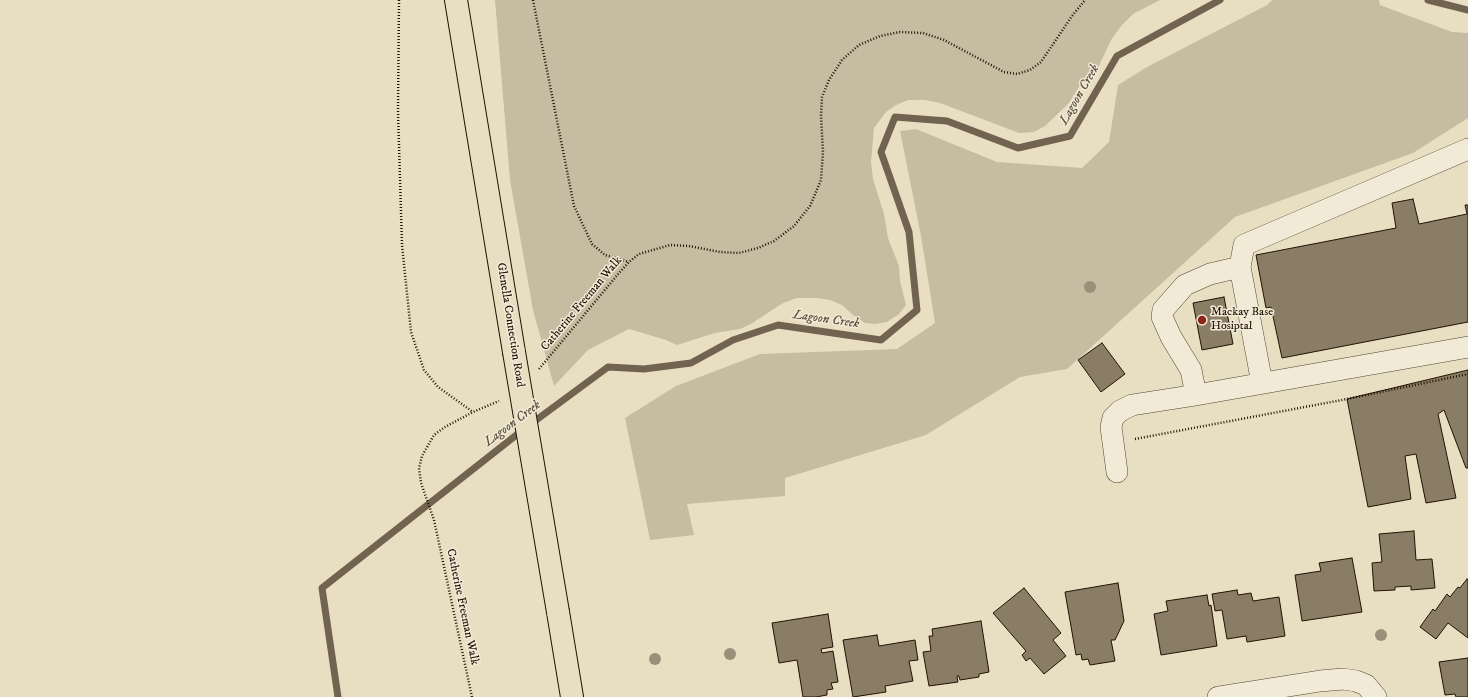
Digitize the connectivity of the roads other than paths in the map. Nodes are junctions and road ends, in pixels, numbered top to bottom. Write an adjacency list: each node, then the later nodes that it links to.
1 (456, 0): 8 (main road, Glenella Connection Road, bridge)
2 (1468, 149): 3 (street)
3 (1240, 267): 5 (street); 6 (street)
4 (1468, 346): 5 (street)
5 (1262, 383): 6 (street)
6 (1196, 395): 7 (street)
7 (1117, 472)
8 (572, 697)
9 (1218, 697): 10 (street)
10 (1376, 697)

